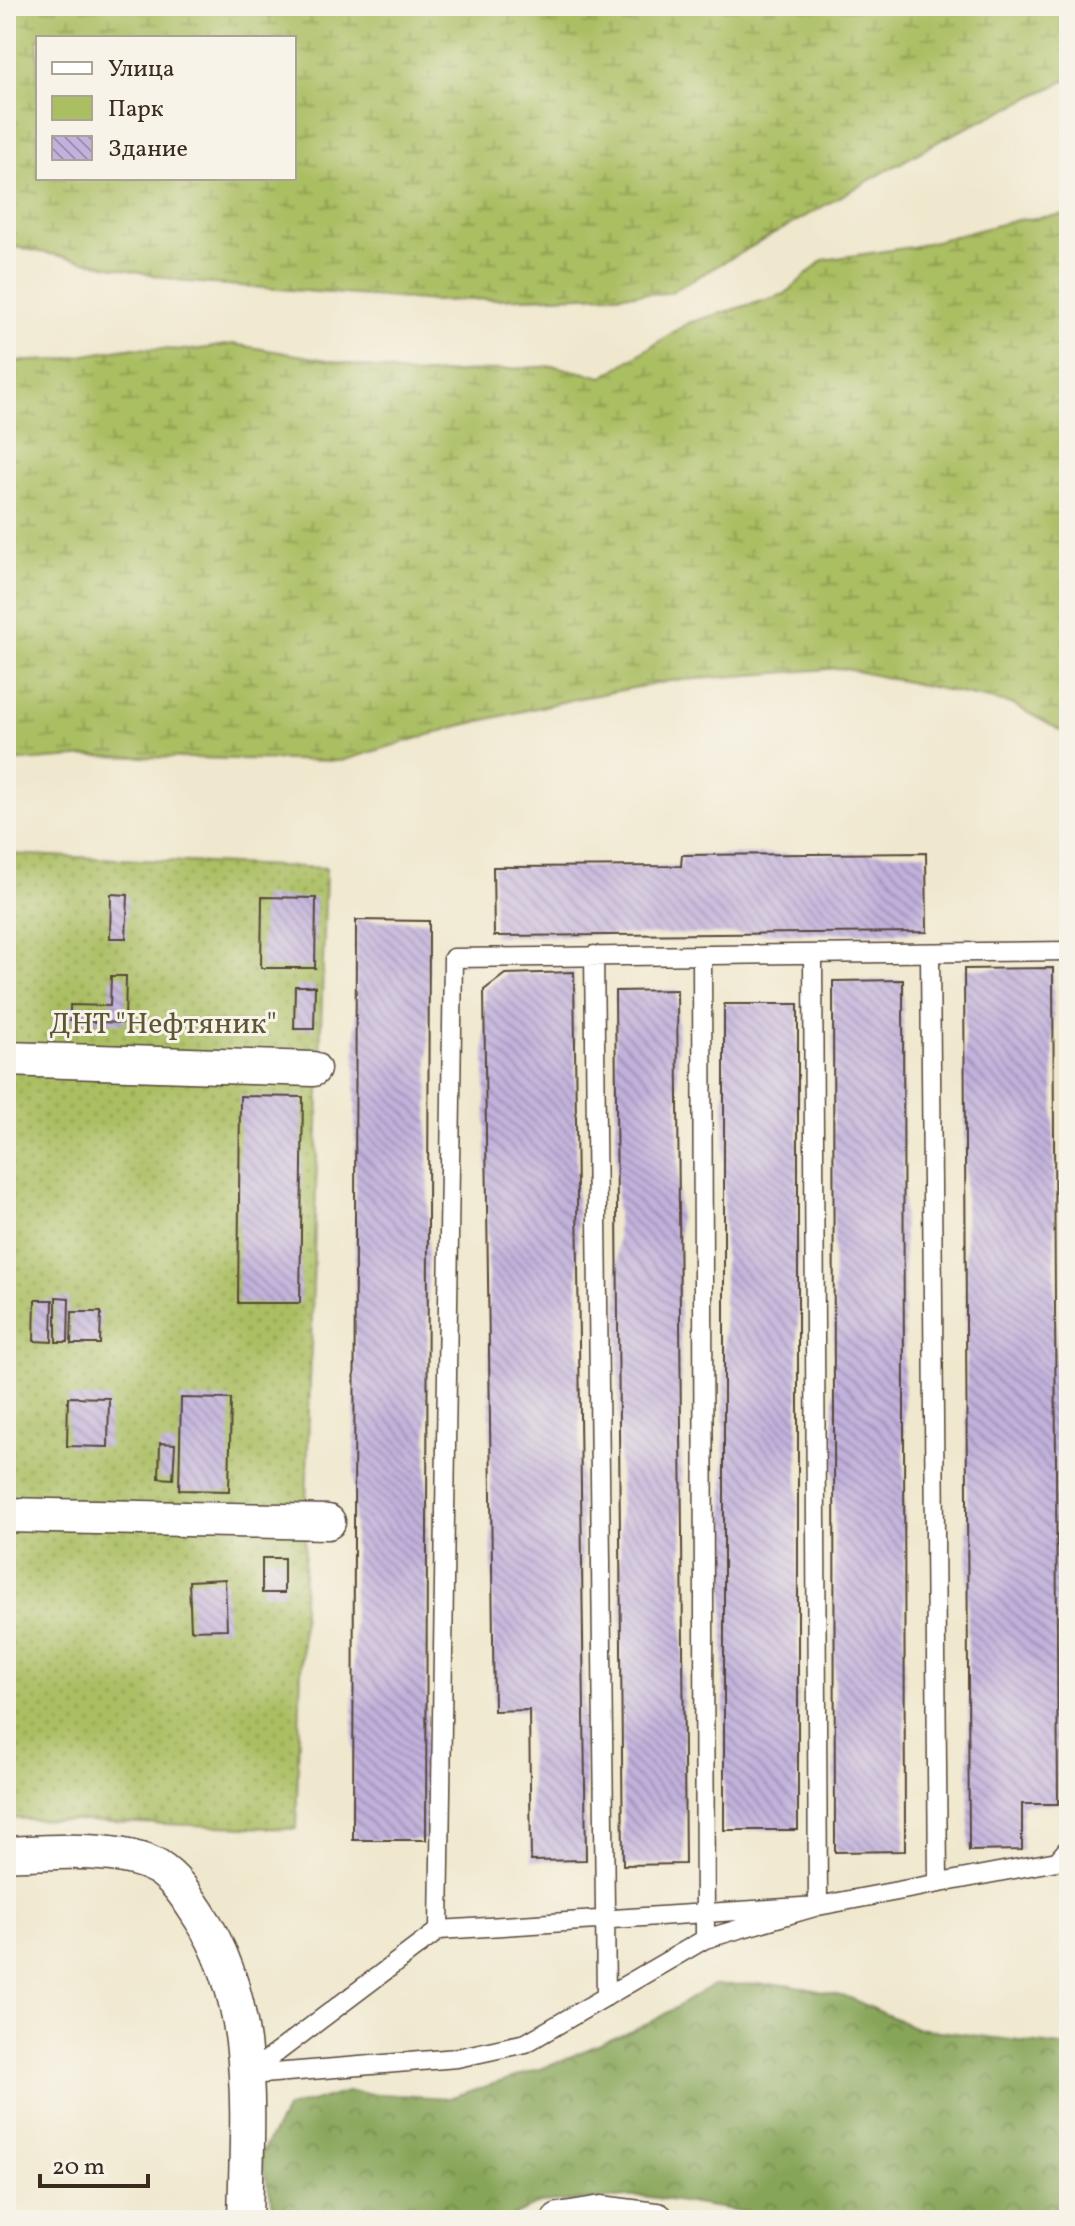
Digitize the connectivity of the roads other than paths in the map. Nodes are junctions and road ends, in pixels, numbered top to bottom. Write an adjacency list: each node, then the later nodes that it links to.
1 (1069, 951): 3 (lane)
2 (813, 954): 3 (lane); 5 (lane); 13 (lane)
3 (930, 954): 12 (lane)
4 (594, 955): 5 (lane); 15 (lane); 16 (lane)
5 (702, 955): 14 (lane)
6 (6, 1059): 7 (street)
7 (313, 1069)
8 (6, 1515): 9 (street)
9 (328, 1522)
10 (1069, 1847): 12 (lane)
11 (6, 1854): 19 (street)
12 (938, 1883): 13 (lane)
13 (818, 1906): 14 (lane); 17 (lane)
14 (704, 1912): 15 (lane); 17 (lane)
15 (604, 1920): 16 (lane); 18 (lane)
16 (439, 1930): 19 (lane)
17 (705, 1939): 18 (lane)
18 (606, 1997): 19 (lane)
19 (247, 2075): 20 (street)
20 (245, 2220)
21 (559, 2220): 22 (street)
22 (657, 2220)

